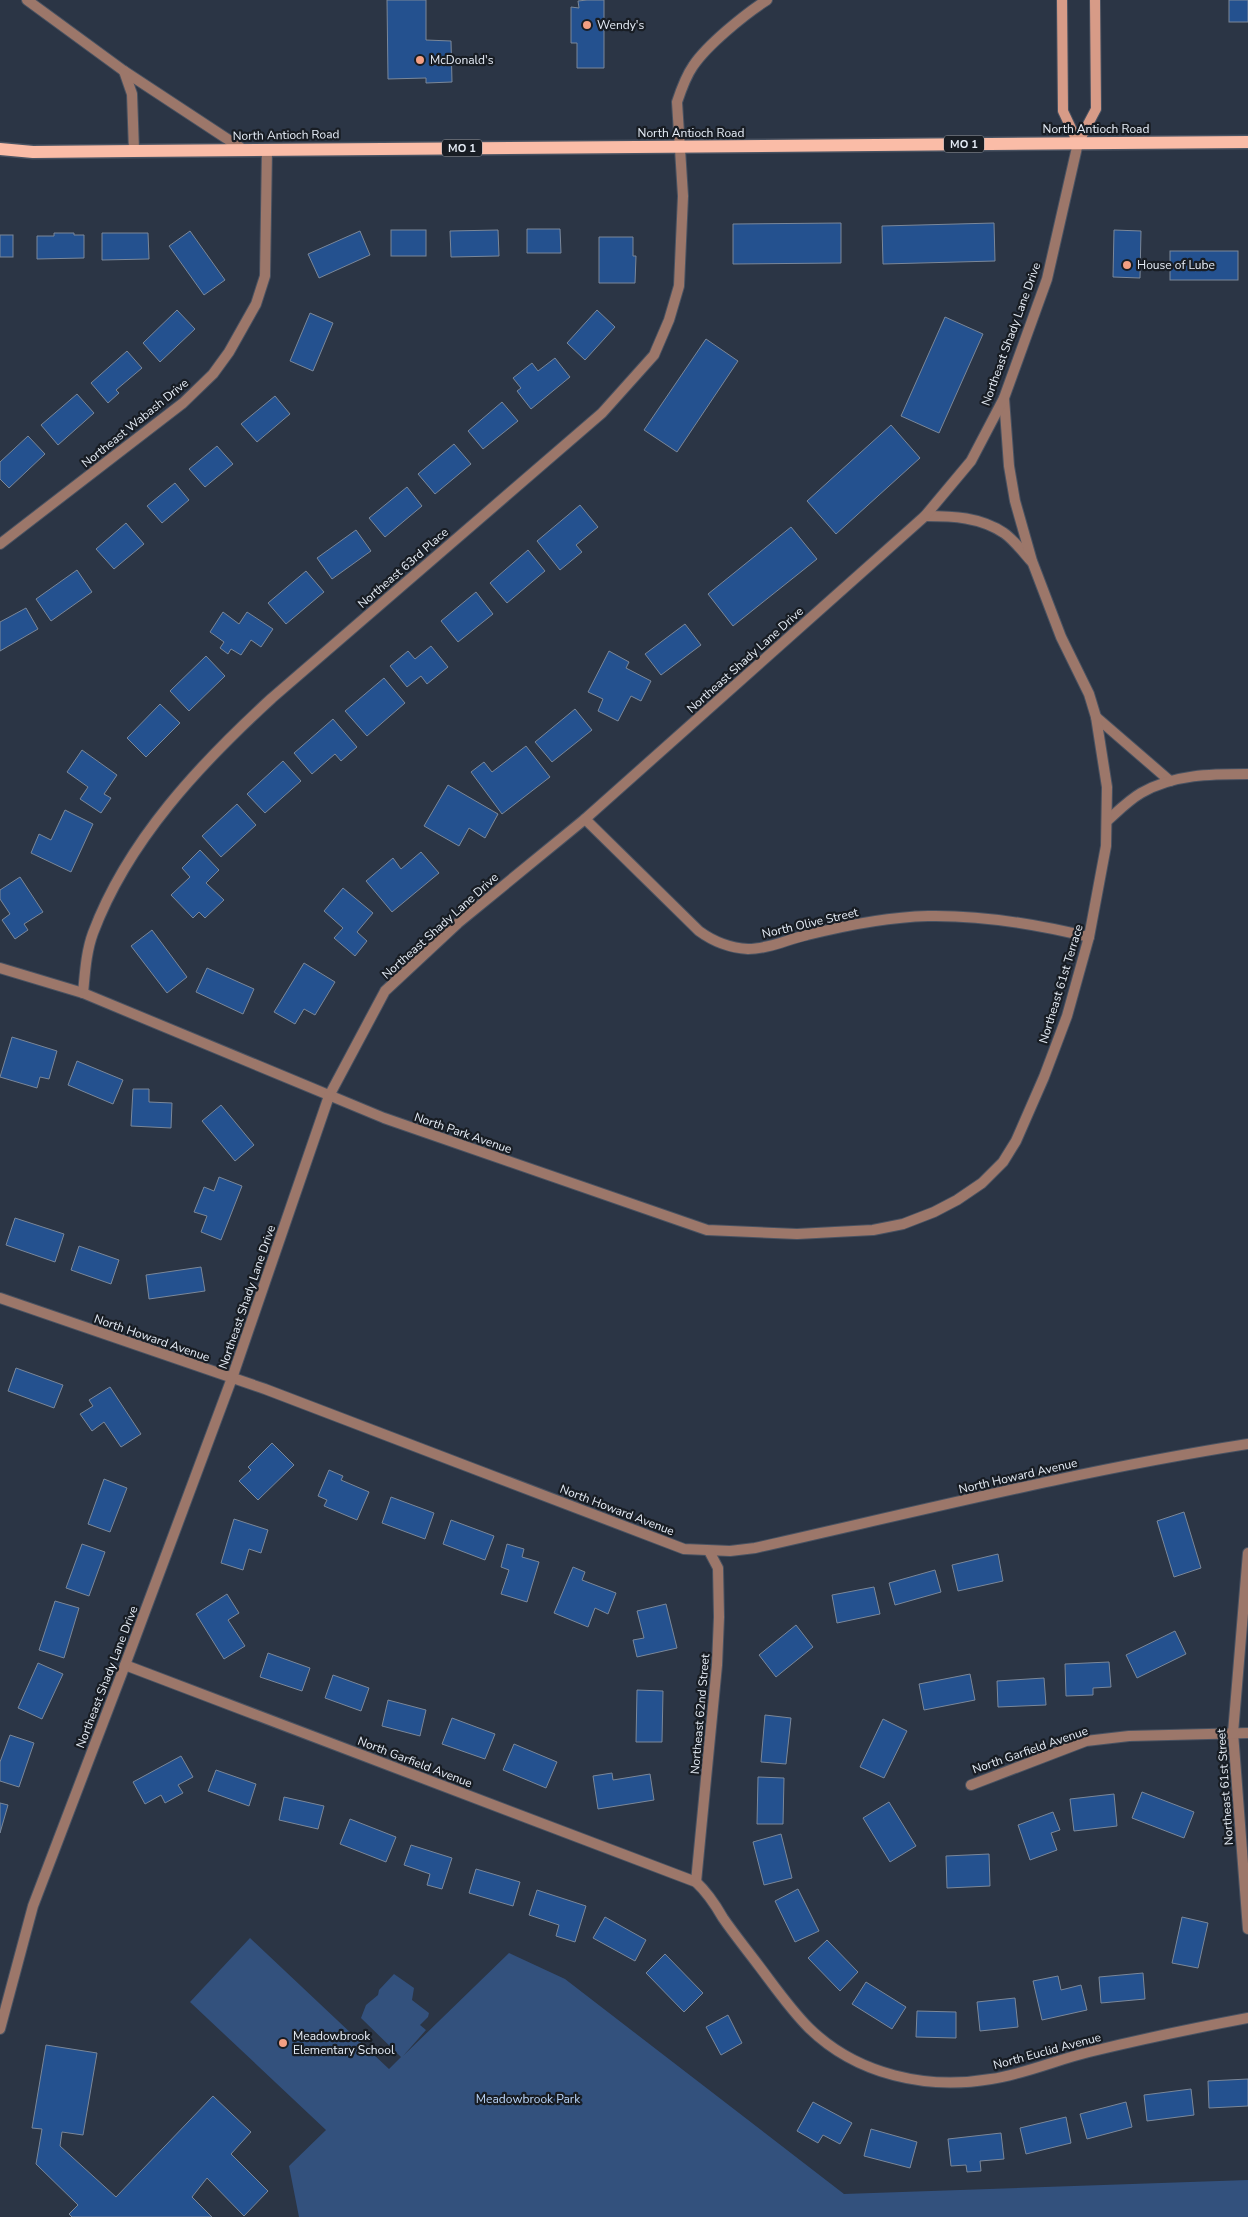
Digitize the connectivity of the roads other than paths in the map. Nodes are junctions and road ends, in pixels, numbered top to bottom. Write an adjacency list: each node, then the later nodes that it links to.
1 (27, 0): 5 (street)
2 (767, 0): 8 (street, Northeast 63rd Place)
3 (1062, 0): 7 (street)
4 (1095, 0): 7 (street)
5 (124, 71): 10 (street); 12 (street)
6 (1248, 142): 7 (main road, North Antioch Road / MO 1)
7 (1078, 143): 8 (main road, North Antioch Road / MO 1); 13 (street, Northeast Shady Lane Drive)
8 (680, 147): 9 (main road, North Antioch Road / MO 1); 24 (street, Northeast 63rd Place)
9 (267, 149): 10 (main road, North Antioch Road / MO 1); 15 (street, Northeast Wabash Drive)
10 (244, 150): 12 (main road, North Antioch Road / MO 1)
11 (2, 151): 12 (main road, MO 1)
12 (134, 151)
13 (1004, 398): 14 (street, Northeast Shady Lane Drive); 16 (street, Northeast 61st Terrace)
14 (925, 516): 16 (street, Northeast 61st Terrace); 20 (street, Northeast Shady Lane Drive)
15 (0, 544)
16 (1032, 561): 17 (street, Northeast 61st Terrace)
17 (1096, 717): 19 (street); 21 (street, Northeast 61st Terrace)
18 (1248, 774): 19 (street)
19 (1170, 781): 21 (street)
20 (585, 819): 22 (street, North Olive Street); 25 (street, Northeast Shady Lane Drive)
21 (1108, 820): 22 (street, Northeast 61st Terrace)
22 (1090, 936): 26 (street, Northeast 61st Terrace)
23 (0, 968): 24 (street, North Park Avenue)
24 (83, 993): 25 (street, North Park Avenue)
25 (329, 1096): 26 (street, North Park Avenue); 28 (street, Northeast Shady Lane Drive)
26 (934, 1212)
27 (0, 1298): 28 (street, North Howard Avenue)
28 (232, 1378): 30 (street, North Howard Avenue); 32 (street, Northeast Shady Lane Drive)
29 (1248, 1444): 30 (street, North Howard Avenue)
30 (709, 1551): 36 (street, Northeast 62nd Street)
31 (1248, 1554): 33 (street, Northeast 61st Street)
32 (125, 1665): 36 (street, North Garfield Avenue); 39 (street, Northeast Shady Lane Drive)
33 (1233, 1733): 34 (street, North Garfield Avenue); 35 (street, North Garfield Avenue); 37 (street, Northeast 61st Street)
34 (1248, 1733)
35 (970, 1785)
36 (696, 1882): 38 (street, North Euclid Avenue)
37 (1248, 1929)
38 (1248, 2018)
39 (0, 2029)

